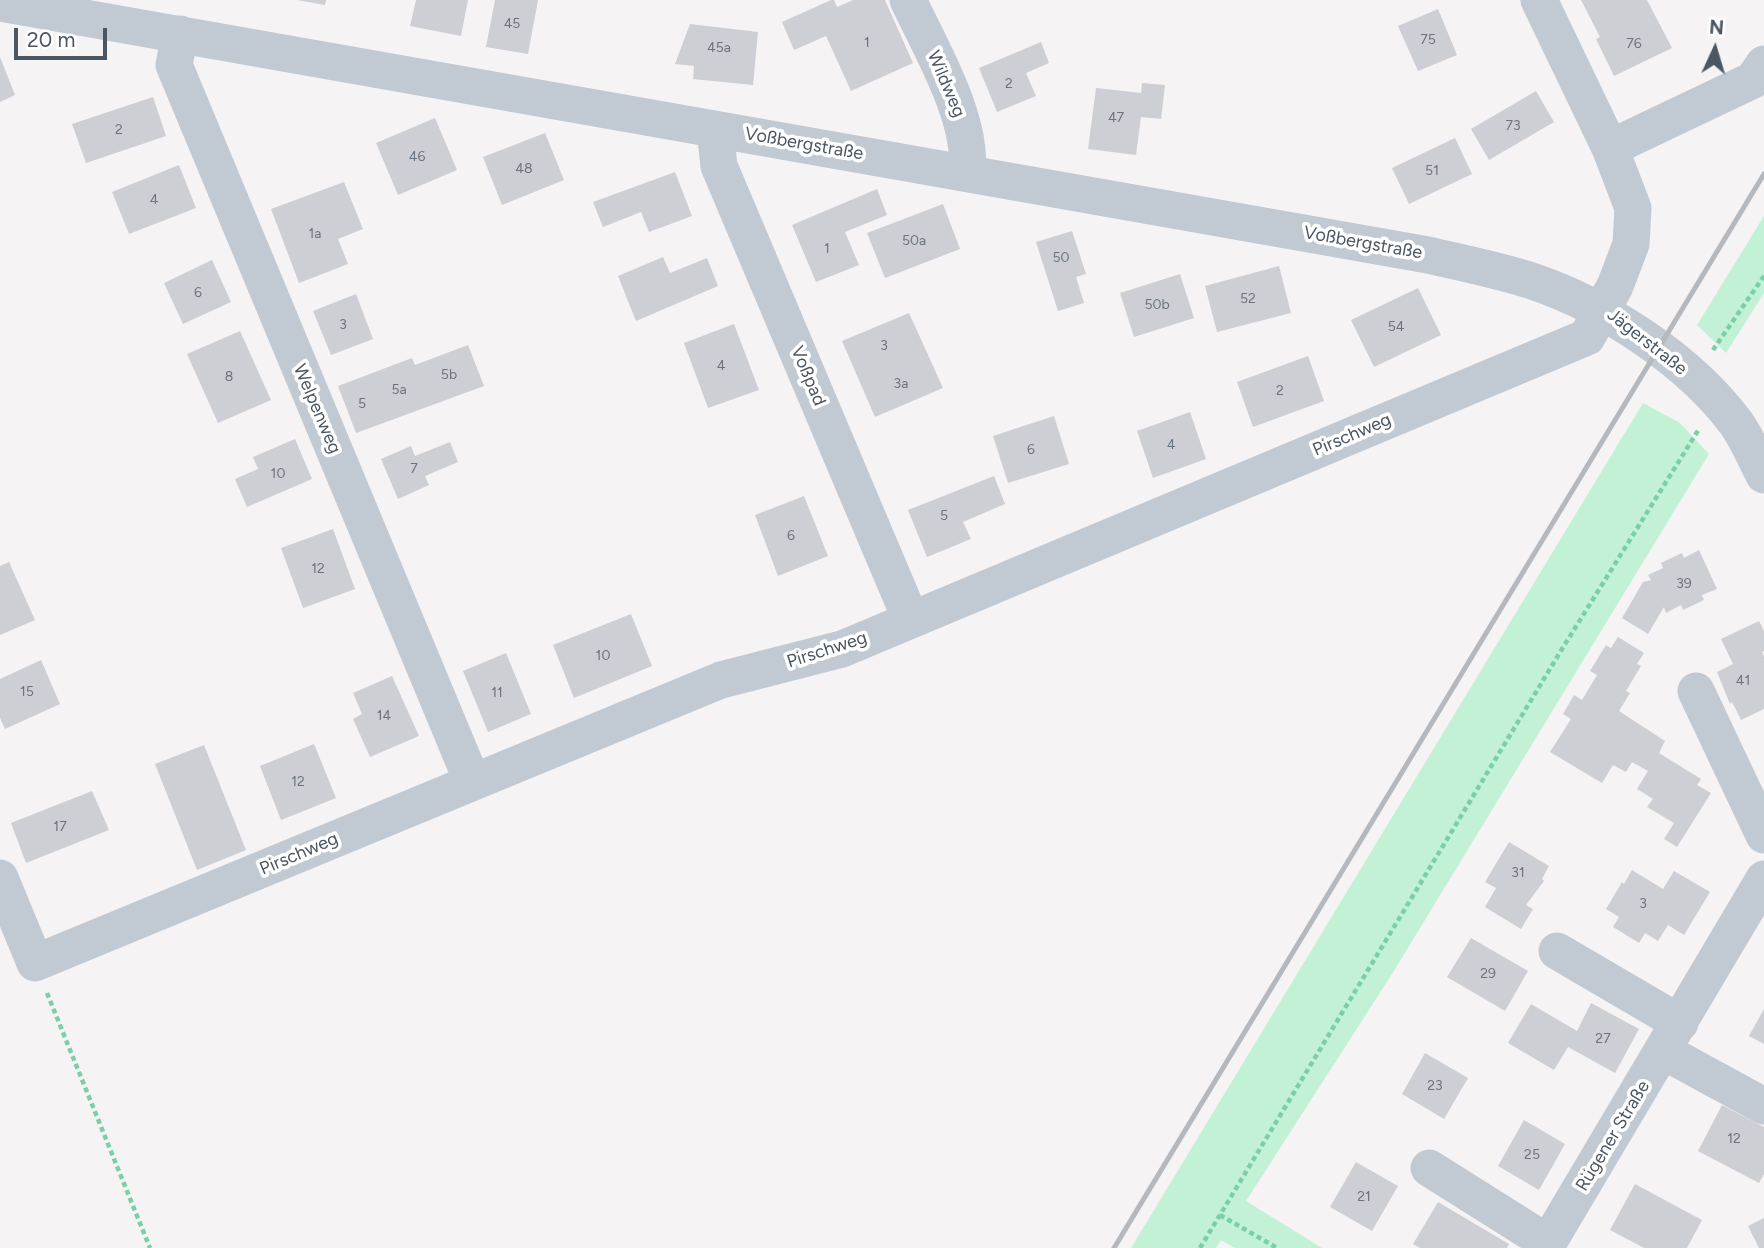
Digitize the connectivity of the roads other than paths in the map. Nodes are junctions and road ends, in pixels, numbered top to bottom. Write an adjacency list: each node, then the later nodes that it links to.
1 (908, 0): 8 (street, Wildweg)
2 (1539, 0): 7 (street, Jägerstraße)
3 (0, 2): 4 (street, Voßbergstraße)
4 (180, 34): 6 (street, Voßbergstraße); 13 (street, Welpenweg)
5 (1764, 64): 7 (street)
6 (715, 129): 8 (street, Voßbergstraße); 11 (street, Voßpad)
7 (1610, 148): 9 (street, Jägerstraße)
8 (967, 172): 9 (street, Voßbergstraße)
9 (1602, 310): 10 (street, Jägerstraße); 11 (street, Pirschweg)
10 (1764, 475)
11 (911, 620): 13 (street, Pirschweg)
12 (1696, 691): 14 (street)
13 (472, 782): 15 (street, Pirschweg)
14 (1764, 835)
15 (0, 878)
16 (1764, 879): 18 (street, Rügener Straße)
17 (1557, 951): 18 (street)
18 (1672, 1037): 19 (street); 21 (street, Rügener Straße)
19 (1764, 1106)
20 (1429, 1168): 21 (street)
21 (1547, 1245)

